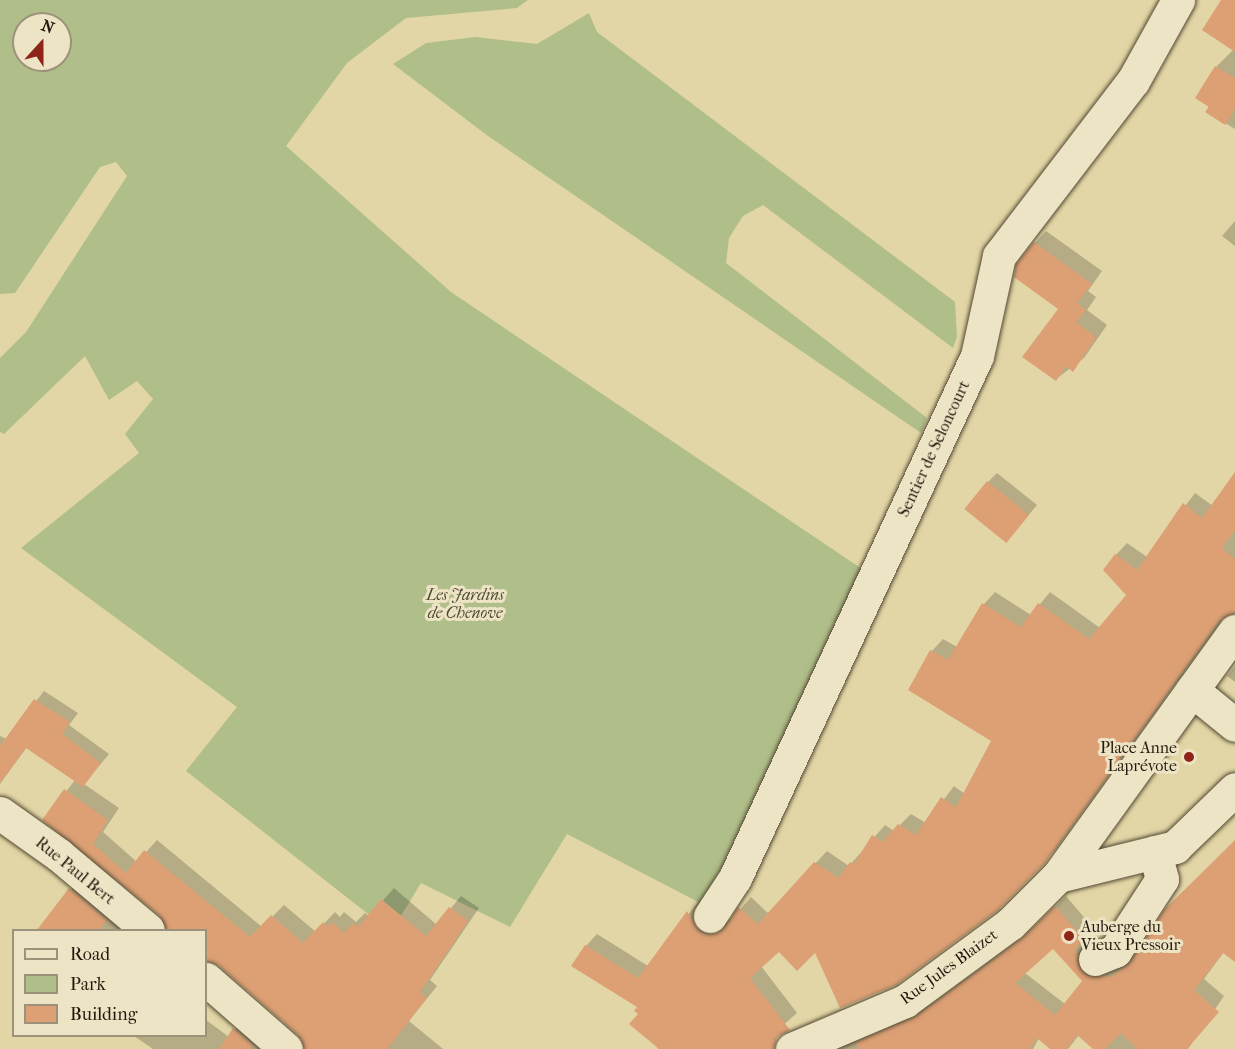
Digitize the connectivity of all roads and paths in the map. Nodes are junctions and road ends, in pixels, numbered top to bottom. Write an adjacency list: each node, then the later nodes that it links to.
1 (1178, 0): 9 (street, Sentier de Seloncourt)
2 (1235, 631): 3 (street)
3 (1192, 690): 4 (street); 8 (street)
4 (1235, 724)
5 (1235, 789): 7 (street)
6 (0, 813): 10 (street, Rue Paul Bert)
7 (1155, 852): 8 (street); 11 (street)
8 (1058, 876): 14 (street, Rue Jules Blaizet)
9 (710, 916)
10 (147, 929)
11 (1095, 959)
12 (207, 980): 13 (street)
13 (286, 1049)
14 (792, 1049)

